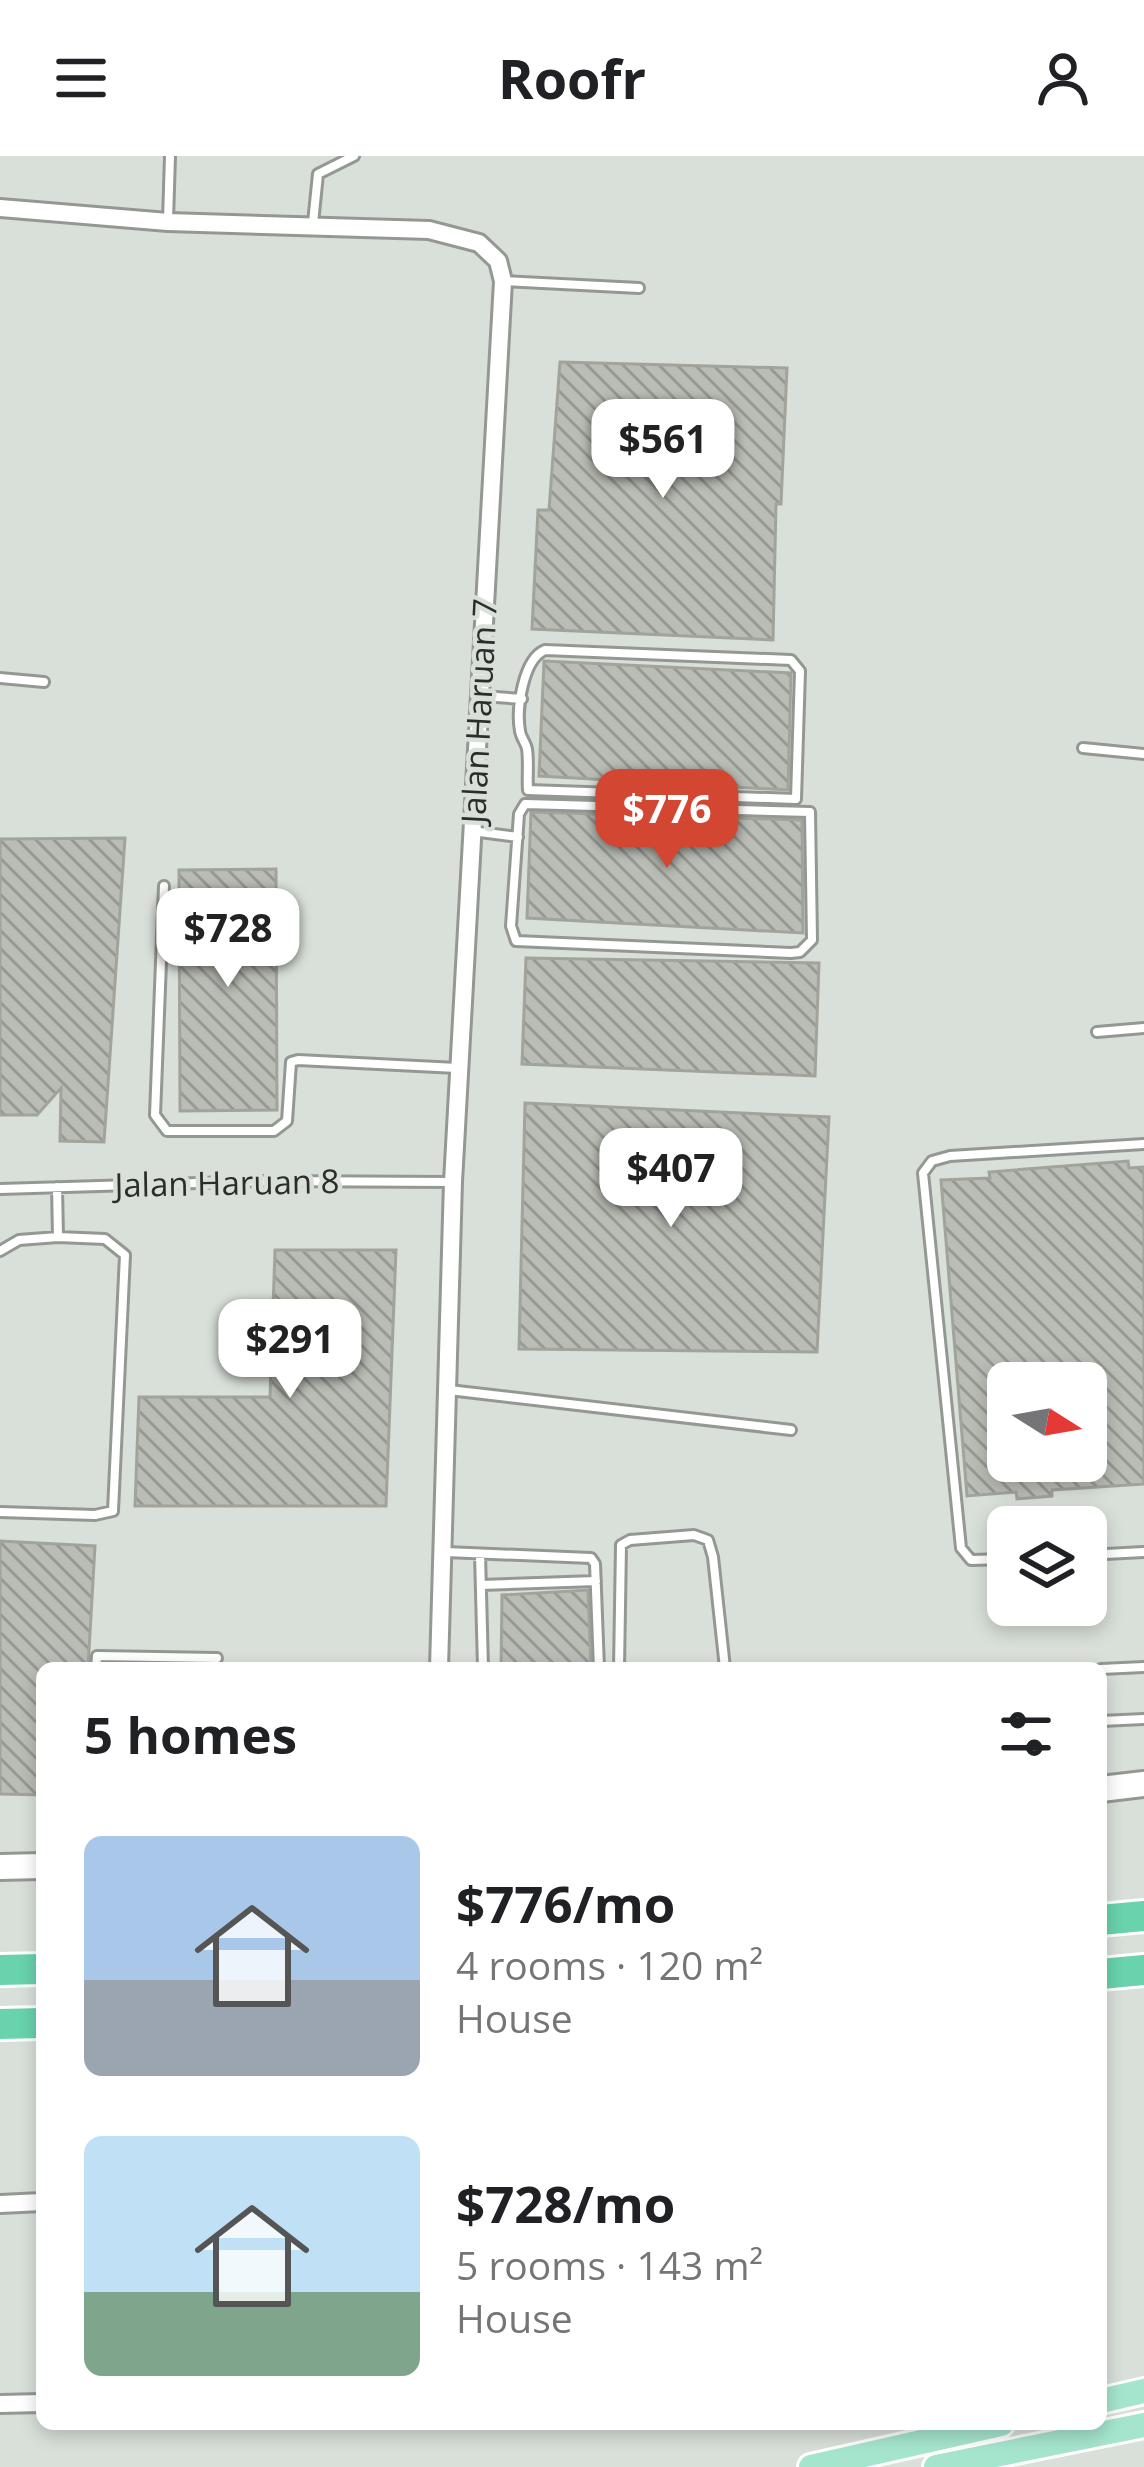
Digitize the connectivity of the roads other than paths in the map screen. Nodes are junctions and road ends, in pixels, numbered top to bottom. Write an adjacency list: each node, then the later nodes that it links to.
1 (170, 156): 4 (lane)
2 (354, 156): 5 (lane)
3 (0, 208): 4 (street)
4 (168, 222): 5 (street)
5 (313, 224): 6 (street)
6 (503, 281): 7 (lane); 10 (street, Jalan Haruan 7)
7 (638, 288)
8 (0, 678): 9 (lane)
9 (44, 682)
10 (480, 696): 11 (lane); 14 (street, Jalan Haruan 7)
11 (522, 699): 11 (lane)
12 (1083, 748): 13 (lane)
13 (1144, 754)
14 (472, 831): 15 (lane); 19 (street, Jalan Haruan 7)
15 (518, 837): 15 (lane)
16 (164, 886): 19 (lane)
17 (1144, 1028): 18 (lane)
18 (1097, 1033)
19 (459, 1068): 21 (street, Jalan Haruan 7)
20 (1144, 1144): 33 (lane)
21 (454, 1182): 22 (lane, Jalan Haruan 8); 26 (street, Jalan Haruan 7)
22 (57, 1187): 23 (lane, Jalan Haruan 8); 24 (lane)
23 (0, 1189)
24 (58, 1238): 25 (lane); 28 (lane)
25 (0, 1251)
26 (449, 1390): 27 (lane); 29 (street, Jalan Haruan 7)
27 (791, 1430)
28 (0, 1512)
29 (443, 1552): 31 (lane); 38 (street, Jalan Haruan 7)
30 (1144, 1552): 32 (lane)
31 (480, 1554): 34 (lane); 35 (lane)
32 (1107, 1554)
33 (987, 1560)
34 (596, 1581): 35 (lane); 40 (lane)
35 (481, 1586): 39 (lane)
36 (218, 1658): 37 (lane)
37 (96, 1662)
38 (439, 1662)
39 (483, 1662)
40 (599, 1662)
41 (619, 1662): 42 (lane)
42 (724, 1662)
43 (1144, 1666): 44 (lane)
44 (1107, 1669)
45 (1144, 1719): 46 (lane)
46 (1107, 1721)
47 (1144, 1784): 48 (main road)
48 (1107, 1788)
49 (36, 1866): 50 (main road)
50 (0, 1867)
51 (1144, 1916): 52 (highway)
52 (1107, 1919)
53 (36, 1969): 54 (highway)
54 (0, 1970)
55 (1144, 1970): 56 (highway)
56 (1107, 1973)
57 (36, 2023): 58 (highway)
58 (0, 2024)
59 (36, 2202): 60 (street)
60 (0, 2204)
61 (1144, 2391): 62 (main road)
62 (1107, 2400)
63 (36, 2403): 64 (street)
64 (0, 2404)
65 (1144, 2425): 68 (main road)
66 (974, 2430): 67 (main road)
67 (811, 2467)
68 (936, 2467)

